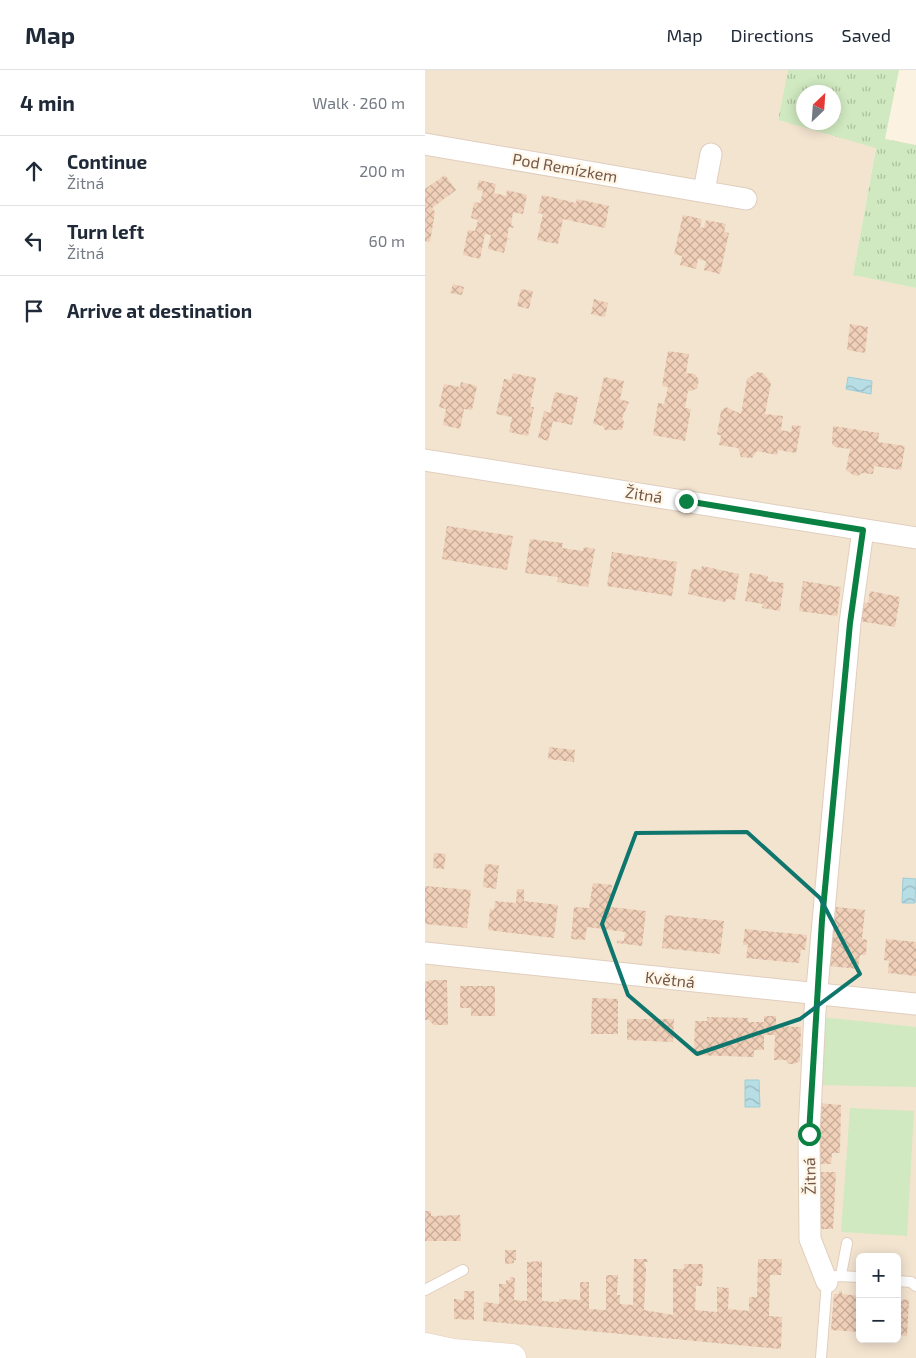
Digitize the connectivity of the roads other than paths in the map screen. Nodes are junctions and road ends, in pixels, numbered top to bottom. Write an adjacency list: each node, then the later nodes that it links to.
1 (425, 144): 3 (street, Pod Remízkem)
2 (711, 154): 3 (street)
3 (705, 191): 4 (street, Pod Remízkem)
4 (747, 198)
5 (425, 460): 6 (street, Žitná)
6 (863, 530): 7 (street, Žitná); 9 (street, Žitná)
7 (916, 538)
8 (425, 953): 9 (street, Květná)
9 (816, 994): 10 (street, Květná); 14 (street, Žitná)
10 (916, 1004)
11 (847, 1243): 14 (lane)
12 (463, 1270): 17 (lane)
13 (856, 1277): 14 (lane)
14 (834, 1278): 20 (lane)
15 (901, 1281): 16 (lane)
16 (916, 1286)
17 (425, 1290)
18 (425, 1347): 19 (street)
19 (512, 1358)
20 (821, 1358)

